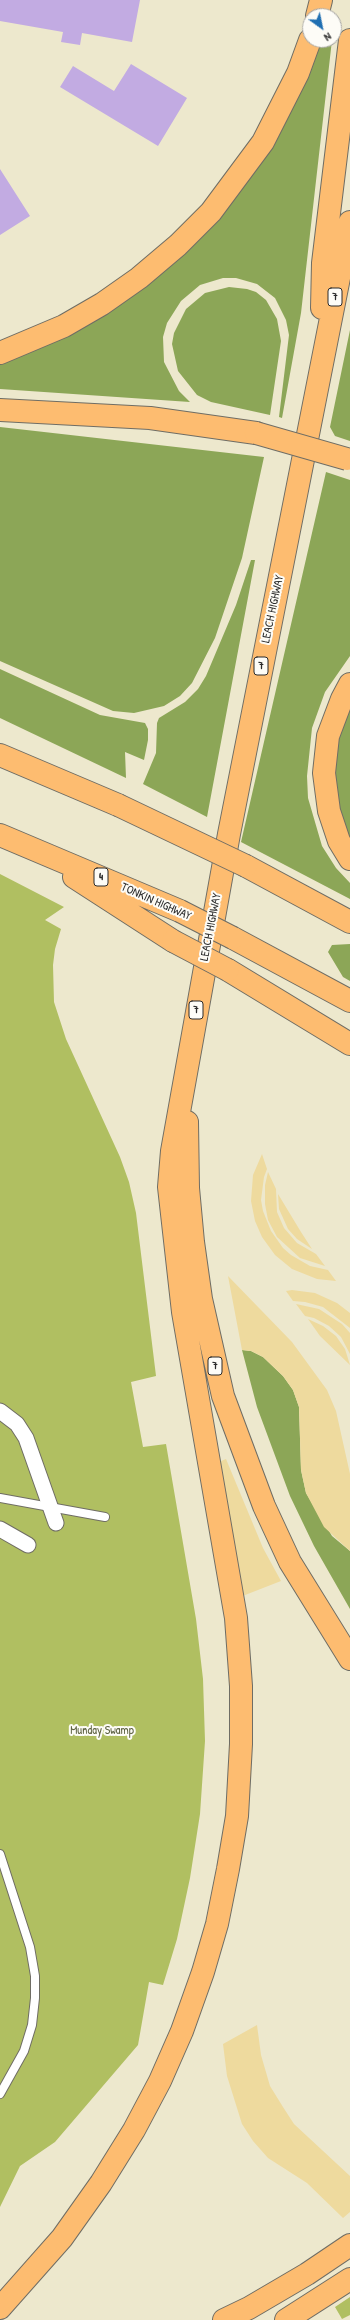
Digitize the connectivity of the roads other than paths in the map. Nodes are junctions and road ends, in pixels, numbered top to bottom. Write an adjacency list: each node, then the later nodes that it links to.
1 (350, 40): 5 (highway)
2 (307, 48): 4 (highway)
3 (350, 222): 5 (highway, LEACH HIGHWAY / 7)
4 (0, 353)
5 (320, 371): 17 (highway, LEACH HIGHWAY / 7)
6 (0, 410): 7 (highway, bridge)
7 (349, 460)
8 (350, 684): 12 (highway)
9 (0, 755): 13 (highway, bridge)
10 (0, 835): 11 (highway, TONKIN HIGHWAY / 4)
11 (21, 843): 14 (highway, TONKIN HIGHWAY / 4, bridge); 18 (highway, bridge)
12 (350, 859)
13 (350, 922)
14 (287, 966): 15 (highway, TONKIN HIGHWAY / 4); 16 (highway)
15 (350, 1001)
16 (350, 1009)
17 (191, 1043): 26 (highway, 7); 31 (highway)
18 (350, 1044)
19 (0, 1411): 21 (street)
20 (0, 1498): 21 (lane)
21 (50, 1507): 22 (lane); 23 (street)
22 (105, 1517)
23 (56, 1523)
24 (0, 1529): 25 (street)
25 (28, 1545)
26 (350, 1659)
27 (0, 1854): 28 (lane)
28 (0, 2094)
29 (350, 2245): 32 (highway)
30 (350, 2279): 33 (highway)
31 (0, 2308)
32 (224, 2320)
33 (286, 2320)

